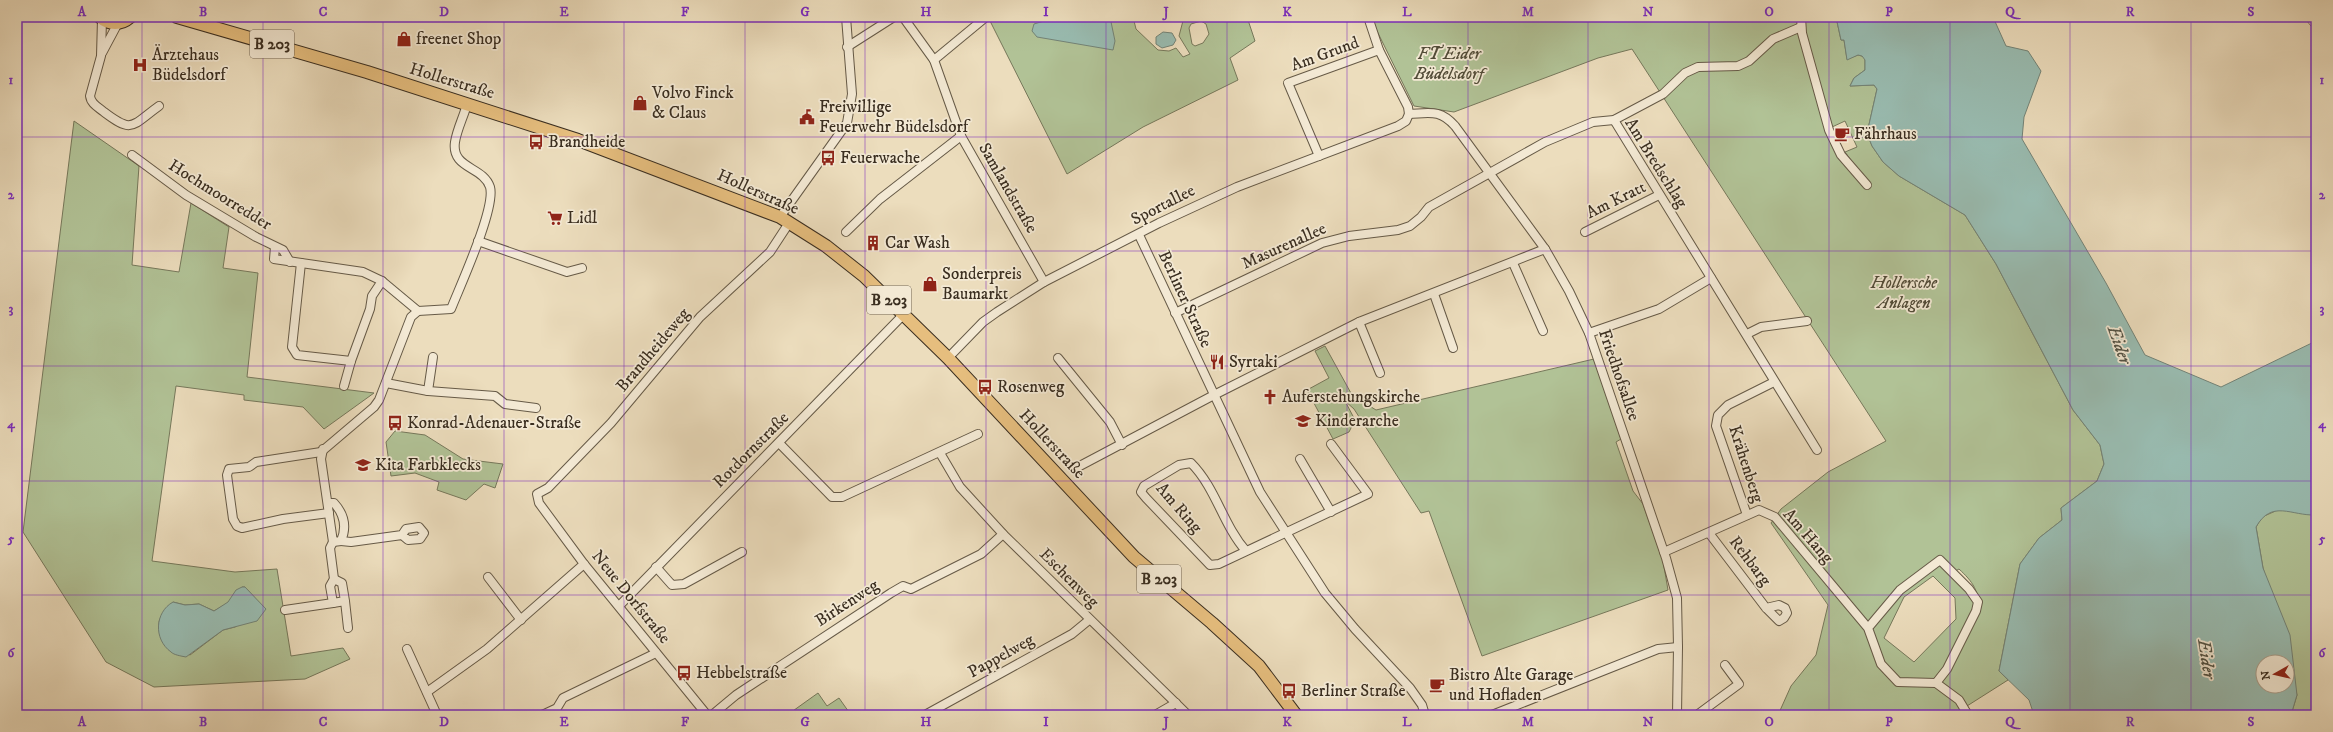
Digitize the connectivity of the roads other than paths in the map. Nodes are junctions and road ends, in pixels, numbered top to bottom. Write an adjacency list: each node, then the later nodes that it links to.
1 (130, 17): 11 (main road)
2 (177, 17): 18 (main road, Hollerstraße / B 203)
3 (846, 17): 14 (street, Brandheideweg)
4 (894, 17): 14 (street)
5 (903, 17): 17 (street, Samlandstraße)
6 (986, 17): 17 (street)
7 (1368, 17): 15 (street)
8 (1801, 17): 13 (street)
9 (2311, 17): 12 (main road)
10 (101, 18): 11 (main road); 16 (street)
11 (118, 23): 16 (street)
12 (2316, 23)
13 (1801, 27): 21 (street); 26 (street)
14 (847, 47): 28 (street, Brandheideweg)
15 (1379, 50): 20 (street); 24 (street, Am Grund)
16 (101, 56): 19 (street)
17 (934, 60): 22 (street, Samlandstraße)
18 (467, 104): 28 (main road, Hollerstraße / B 203); 32 (street)
19 (158, 106)
20 (1409, 114): 24 (street, Sportallee); 25 (street, Friedhofsallee)
21 (1614, 120): 25 (street, Am Bredschlag); 27 (street, Am Bredschlag)
22 (961, 136): 29 (street); 41 (street, Samlandstraße)
23 (132, 155): 33 (street, Hochmoorredder)
24 (1319, 156): 31 (street, Sportallee)
25 (1490, 172): 34 (street, Friedhofsallee); 44 (street, Masurenallee)
26 (1867, 185)
27 (1660, 195): 30 (street, Am Kratt); 39 (street, Am Bredschlag)
28 (784, 220): 45 (main road, Hollerstraße / B 203); 72 (street, Brandheideweg)
29 (846, 232)
30 (1585, 232)
31 (1139, 235): 41 (street, Sportallee); 44 (street, Berliner Straße)
32 (478, 241): 38 (street); 43 (street)
33 (275, 247): 35 (street, Hochmoorredder); 35 (street)
34 (1545, 249): 37 (street); 49 (street, Friedhofsallee)
35 (290, 262): 36 (street)
36 (301, 263): 40 (street); 55 (street)
37 (1513, 263): 42 (street); 48 (street)
38 (582, 268)
39 (1711, 278): 49 (street); 50 (street, Am Bredschlag)
40 (382, 281): 43 (street); 55 (street)
41 (1044, 282): 53 (street, Sportallee)
42 (1434, 294): 47 (street); 51 (street)
43 (418, 311): 58 (street)
44 (1175, 313): 61 (street, Berliner Straße)
45 (904, 314): 53 (main road, Hollerstraße / B 203); 64 (street, Rotdornstraße)
46 (1807, 321): 50 (street)
47 (1359, 322): 56 (street); 61 (street)
48 (1543, 331)
49 (1589, 333): 84 (street, Friedhofsallee)
50 (1747, 334): 57 (street, Am Bredschlag)
51 (1453, 348)
52 (433, 358): 60 (street)
53 (948, 358): 112 (main road, Hollerstraße / B 203)
54 (1058, 358): 66 (street)
55 (351, 361): 59 (street)
56 (1380, 373)
57 (1774, 382): 67 (street, Am Bredschlag); 76 (street, Krähenberg)
58 (386, 383): 60 (street); 68 (street)
59 (344, 386)
60 (428, 391): 62 (street)
61 (1214, 395): 66 (street); 77 (street, Berliner Straße)
62 (536, 408)
63 (978, 434): 69 (street)
64 (779, 443): 69 (street); 86 (street, Rotdornstraße)
65 (1331, 444): 74 (street, Am Ring)
66 (1122, 445): 71 (street)
67 (1817, 450)
68 (321, 452): 73 (street); 75 (street)
69 (940, 453): 79 (street, Eschenweg)
70 (1300, 460): 74 (street)
71 (1074, 469)
72 (537, 494): 85 (street, Neue Dorfstraße)
73 (328, 503): 75 (street); 81 (street)
74 (1331, 512): 77 (street, Am Ring)
75 (329, 513): 81 (street)
76 (1747, 515): 78 (street, Am Hang); 97 (street, Am Hang)
77 (1286, 533): 83 (street, Am Ring); 113 (street, Berliner Straße)
78 (1709, 533): 84 (street, Am Hang); 92 (street, Rehbarg)
79 (1003, 534): 95 (street, Eschenweg); 108 (street, Birkenweg)
80 (402, 535): 81 (street)
81 (337, 542): 88 (street)
82 (742, 552): 86 (street)
83 (1246, 552): 83 (street, Am Ring)
84 (1664, 552): 98 (street, Friedhofsallee)
85 (584, 564): 91 (street, Neue Dorfstraße); 94 (street)
86 (656, 567): 91 (street, Rotdornstraße)
87 (488, 577): 94 (street)
88 (334, 579): 89 (street); 90 (street)
89 (345, 601): 90 (street); 96 (street)
90 (333, 603): 93 (street)
91 (618, 606): 100 (street, Neue Dorfstraße)
92 (1766, 608)
93 (285, 610)
94 (521, 620): 103 (street)
95 (1089, 620): 104 (street, Eschenweg); 109 (street, Pappelweg)
96 (348, 628)
97 (1868, 628): 102 (street); 102 (street)
98 (1678, 647): 114 (street); 115 (street, Friedhofsallee)
99 (408, 649): 103 (street)
100 (656, 653): 106 (street); 107 (street, Neue Dorfstraße)
101 (1725, 665): 116 (street)
102 (1936, 683): 117 (street)
103 (427, 692): 105 (street)
104 (1176, 703): 110 (street); 111 (street, Eschenweg)
105 (437, 715)
106 (542, 715)
107 (707, 715)
108 (712, 715)
109 (925, 715)
110 (1156, 715)
111 (1188, 715)
112 (1296, 715)
113 (1426, 715)
114 (1492, 715)
115 (1677, 715)
116 (1697, 715)
117 (1968, 715)

